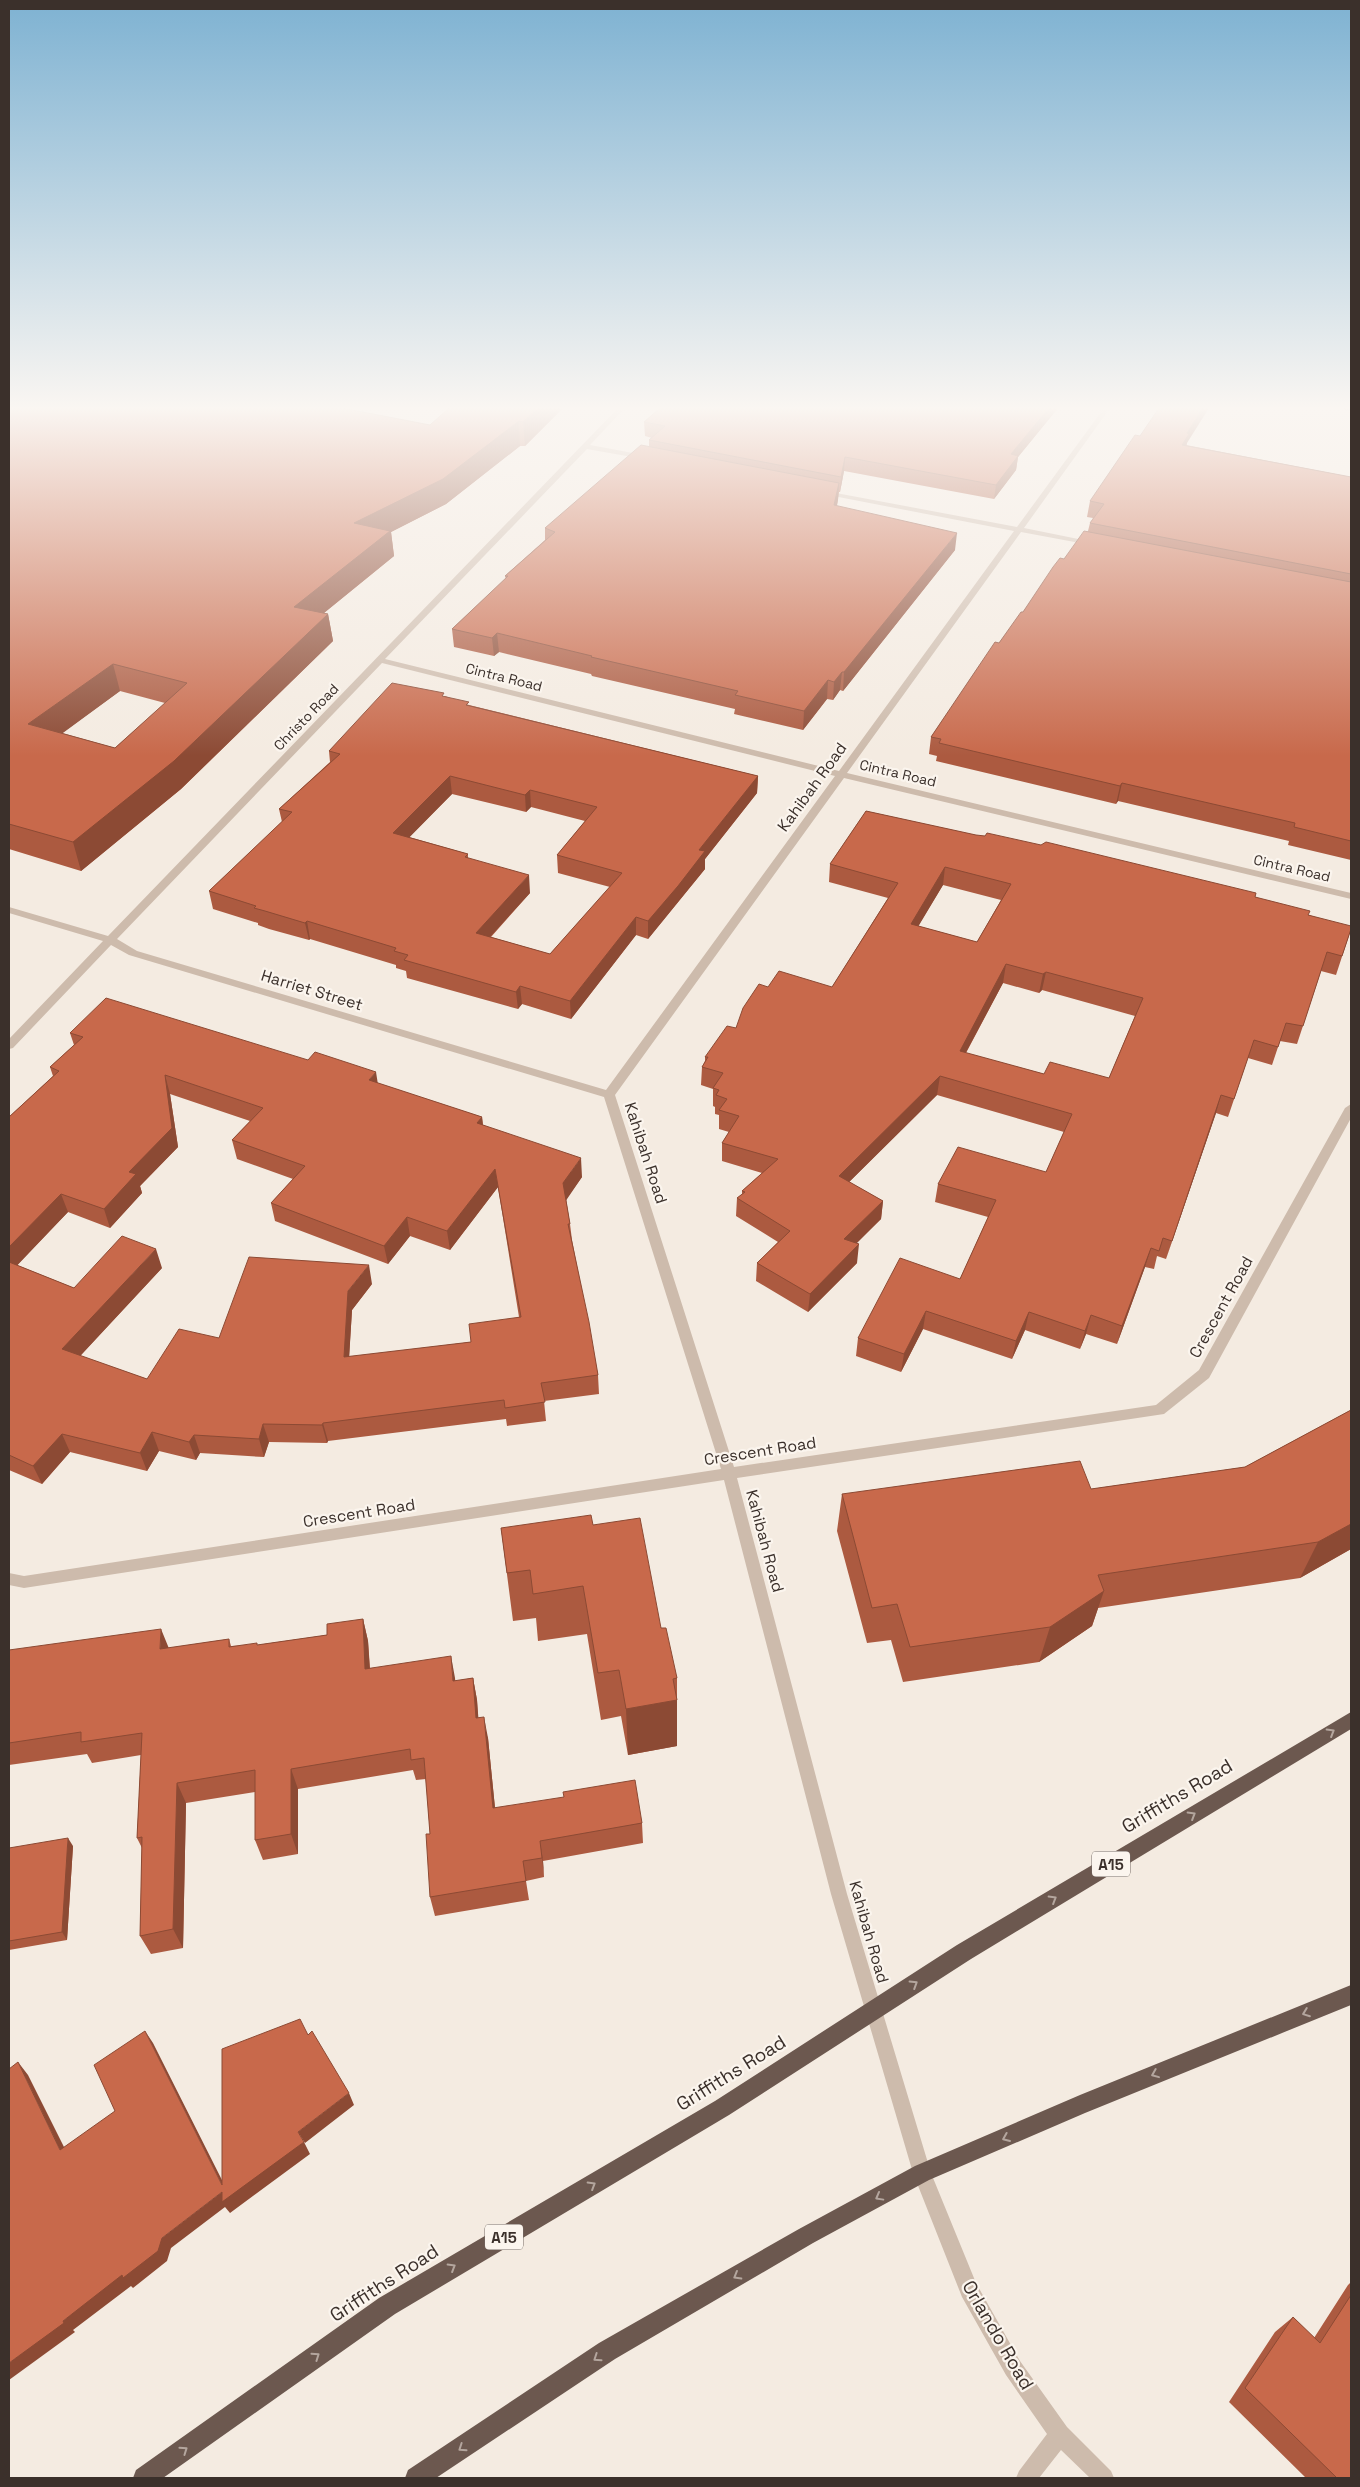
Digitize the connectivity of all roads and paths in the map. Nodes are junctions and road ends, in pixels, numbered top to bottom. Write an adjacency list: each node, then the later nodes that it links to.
1 (510, 524): 6 (street, Christo Road)
2 (990, 524): 4 (street)
3 (1024, 524): 4 (street, Kahibah Road)
4 (1020, 530): 5 (street); 7 (street, Kahibah Road)
5 (1097, 545)
6 (380, 660): 7 (street, Cintra Road); 10 (street, Christo Road)
7 (843, 775): 8 (street, Cintra Road); 12 (street, Kahibah Road)
8 (1351, 896)
9 (9, 910): 10 (street, Harriet Street)
10 (110, 940): 11 (street, Christo Road); 12 (street, Harriet Street)
11 (9, 1045)
12 (609, 1095): 14 (street, Kahibah Road)
13 (1351, 1108): 14 (street, Crescent Road)
14 (729, 1473): 15 (street, Crescent Road); 18 (street, Kahibah Road)
15 (9, 1578)
16 (1351, 1720): 18 (highway, Griffiths Road / A15, one-way to 16)
17 (1351, 1995): 19 (highway, one-way to 19)
18 (873, 2010): 19 (street, Kahibah Road); 21 (highway, Griffiths Road / A15, one-way to 18)
19 (922, 2173): 20 (street, Orlando Road); 22 (highway, one-way to 22)
20 (1060, 2434): 23 (street); 24 (street, Orlando Road)
21 (144, 2478)
22 (416, 2478)
23 (1026, 2478)
24 (1104, 2478)

